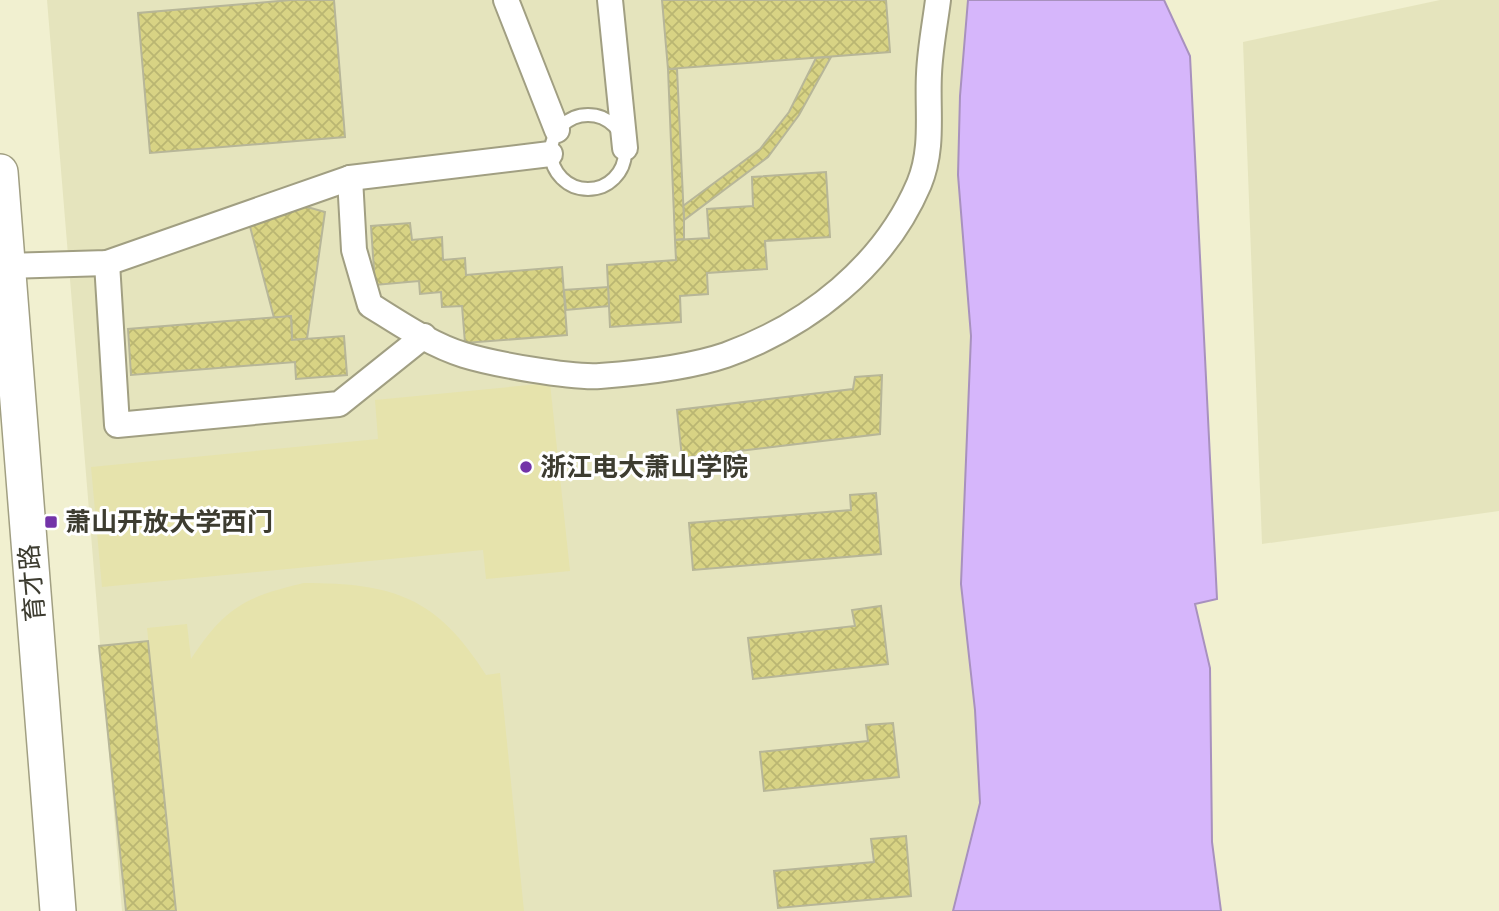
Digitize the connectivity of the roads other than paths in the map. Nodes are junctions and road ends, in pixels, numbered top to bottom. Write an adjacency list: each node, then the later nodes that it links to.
1 (506, 0): 4 (street)
2 (610, 0): 5 (street)
3 (938, 0): 11 (street)
4 (557, 130): 5 (lane); 6 (lane)
5 (625, 148): 6 (lane)
6 (550, 154): 8 (street)
7 (0, 172): 10 (main road, 育才路)
8 (350, 178): 9 (street); 11 (street)
9 (107, 263): 10 (street); 11 (street)
10 (6, 266): 12 (main road, 育才路)
11 (424, 336)
12 (58, 911)

